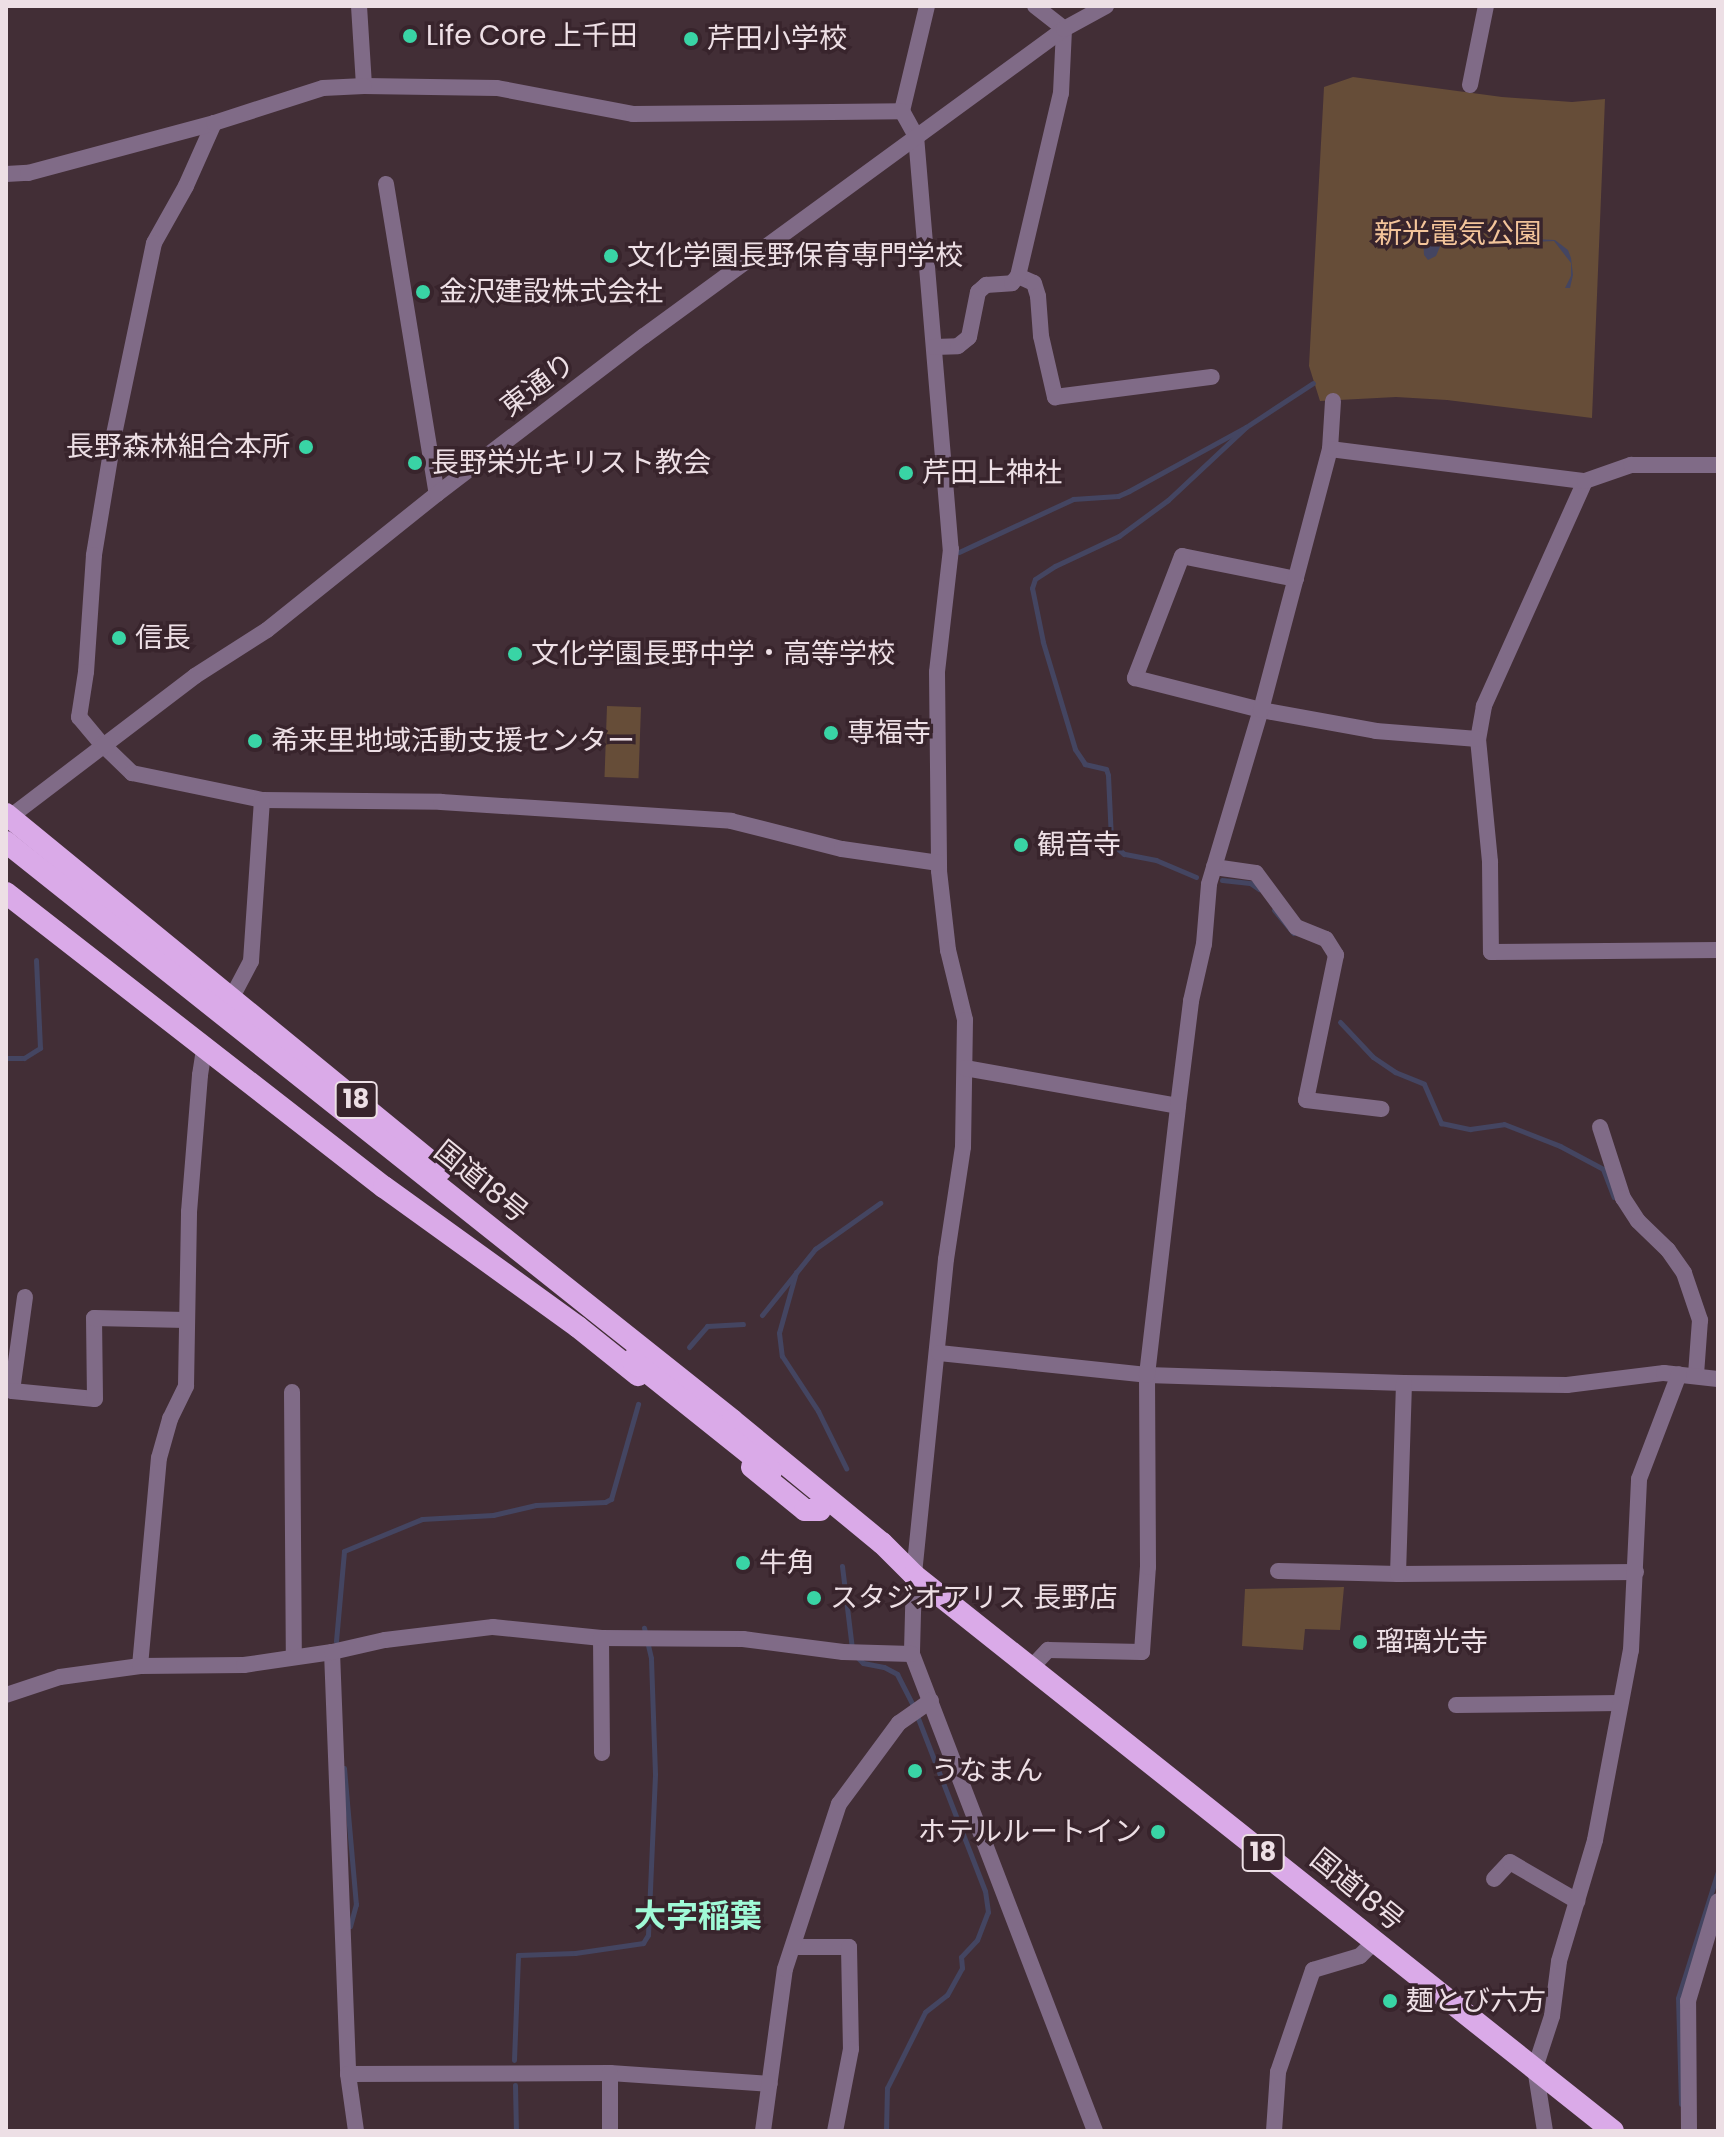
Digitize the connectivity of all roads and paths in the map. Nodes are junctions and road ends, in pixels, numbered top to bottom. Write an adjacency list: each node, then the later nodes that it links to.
1 (359, 6): 8 (street)
2 (927, 6): 9 (street)
3 (1035, 6): 6 (street)
4 (1106, 6): 6 (street, 東通り)
5 (1486, 6): 7 (street)
6 (1064, 29): 11 (street, 東通り); 14 (street)
7 (1470, 85)
8 (364, 86): 9 (street); 10 (street)
9 (902, 111): 11 (street)
10 (214, 123): 12 (street); 25 (street)
11 (916, 136): 15 (street); 21 (street, 東通り)
12 (6, 174)
13 (386, 184): 21 (street)
14 (1018, 276): 15 (street); 16 (street)
15 (934, 347): 30 (street)
16 (1212, 377)
17 (1333, 401): 18 (street)
18 (1330, 449): 20 (street); 22 (street)
19 (1718, 465): 20 (street)
20 (1585, 481): 24 (street)
21 (437, 494): 25 (street, 東通り)
22 (1296, 579): 23 (street); 23 (street)
23 (1261, 710): 24 (street); 31 (street)
24 (1478, 739): 33 (street)
25 (102, 744): 26 (street); 27 (street, 東通り)
26 (262, 800): 30 (street); 34 (street)
27 (7, 817): 34 (highway, 18)
28 (6, 842): 40 (highway, 国道18号 / 18)
29 (6, 856): 40 (highway, 国道18号 / 18)
30 (939, 863): 36 (street)
31 (1214, 867): 37 (street); 38 (street)
32 (6, 893): 35 (highway, 18)
33 (1718, 950)
34 (231, 999): 49 (highway, 18)
35 (205, 1045): 42 (street); 51 (highway, 18)
36 (965, 1068): 37 (street); 43 (street)
37 (1178, 1106): 45 (street)
38 (1381, 1109)
39 (1600, 1127): 46 (street)
40 (401, 1166): 49 (highway, 国道18号 / 18); 51 (highway, 国道18号 / 18)
41 (25, 1297): 42 (street)
42 (186, 1320): 60 (street)
43 (939, 1353): 45 (street); 55 (street)
44 (1679, 1374): 46 (street); 48 (street); 53 (street)
45 (1147, 1375): 48 (street); 61 (street)
46 (1696, 1375): 47 (street)
47 (1718, 1379)
48 (1404, 1383): 54 (street)
49 (694, 1389): 55 (highway, 国道18号 / 18)
50 (292, 1392): 59 (street)
51 (820, 1510): 55 (highway, 国道18号 / 18)
52 (1278, 1571): 54 (street)
53 (1636, 1572): 54 (street); 64 (street)
54 (1398, 1574)
55 (914, 1575): 58 (street); 61 (highway, 国道18号 / 18)
56 (601, 1638): 57 (street); 58 (street); 66 (street)
57 (332, 1652): 59 (street); 74 (street)
58 (912, 1654): 63 (street)
59 (294, 1657): 60 (street)
60 (140, 1666): 62 (street)
61 (1031, 1668): 70 (highway, 国道18号 / 18)
62 (6, 1695)
63 (931, 1701): 71 (street); 80 (street)
64 (1619, 1703): 65 (street); 68 (street)
65 (1456, 1705)
66 (602, 1753)
67 (1494, 1879): 68 (street)
68 (1577, 1901): 72 (street)
69 (1718, 1901): 84 (street)
70 (1374, 1942): 72 (highway, 国道18号 / 18); 81 (street)
71 (793, 1947): 75 (street); 79 (street)
72 (1535, 2068): 82 (street); 83 (highway, 国道18号 / 18)
73 (610, 2073): 74 (street); 75 (street); 77 (street)
74 (348, 2074): 76 (street)
75 (770, 2084): 78 (street)
76 (356, 2131)
77 (610, 2131)
78 (763, 2131)
79 (835, 2131)
80 (1095, 2131)
81 (1274, 2131)
82 (1545, 2131)
83 (1613, 2131)
84 (1689, 2131)

